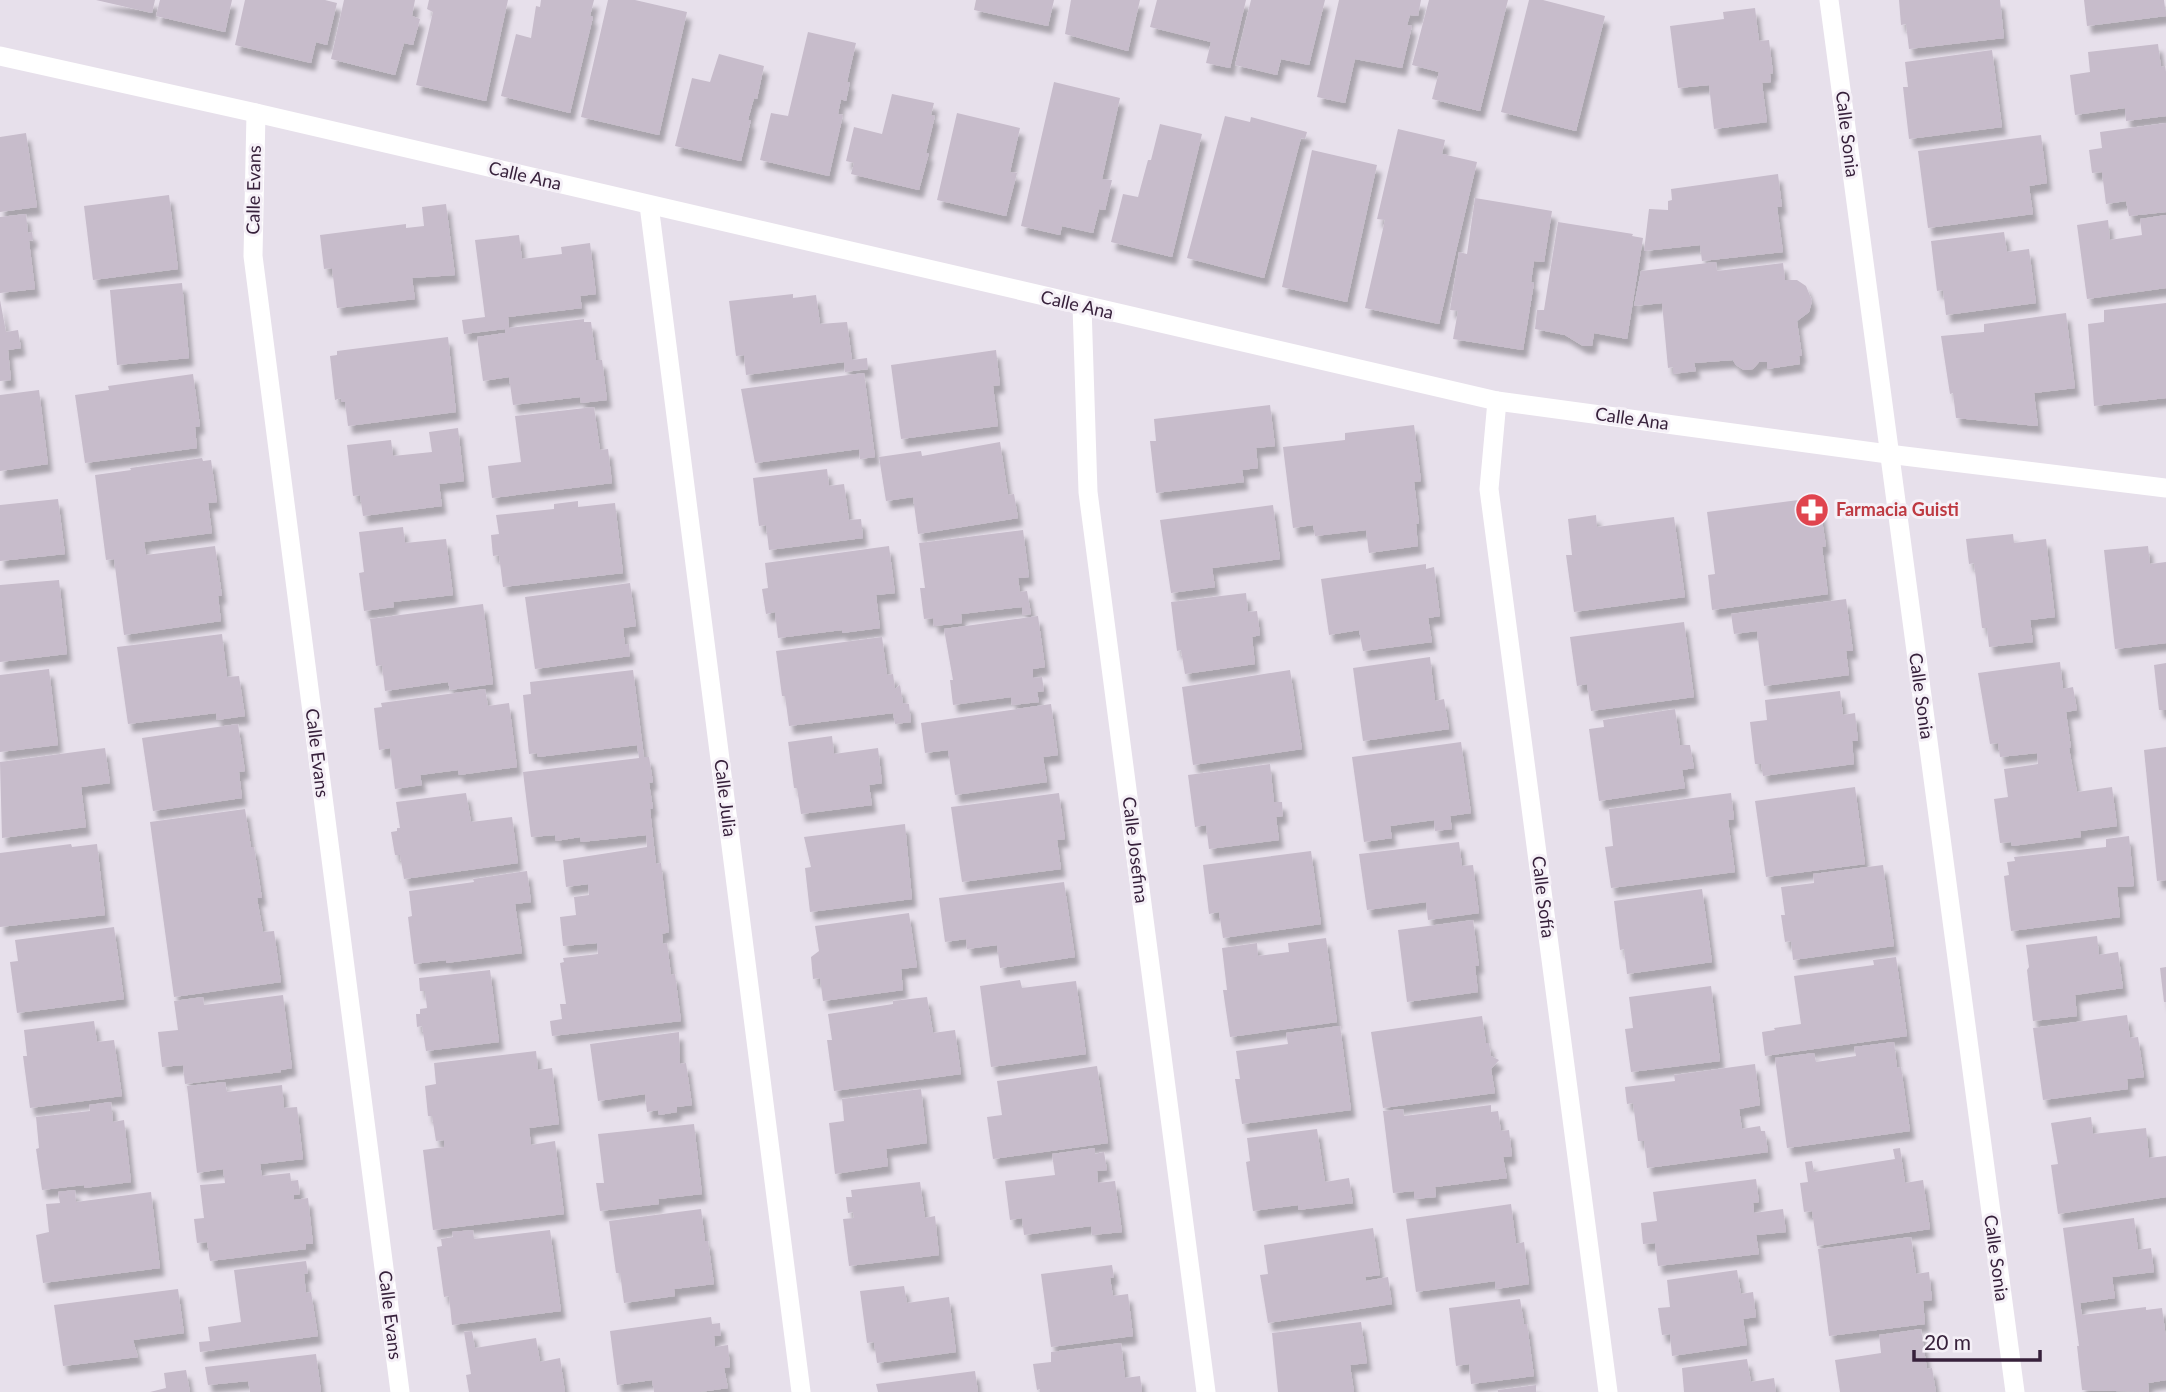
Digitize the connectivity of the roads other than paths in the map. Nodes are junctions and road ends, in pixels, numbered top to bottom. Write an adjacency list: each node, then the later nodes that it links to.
1 (1829, 0): 7 (street, Calle Sonia)
2 (0, 56): 3 (street, Calle Ana)
3 (256, 113): 4 (street, Calle Ana); 9 (street, Calle Evans)
4 (649, 205): 5 (street, Calle Ana); 10 (street, Calle Julia)
5 (1082, 306): 6 (street, Calle Ana); 11 (street, Calle Josefina)
6 (1497, 401): 7 (street, Calle Ana); 12 (street, Calle Sofía)
7 (1888, 454): 8 (street, Calle Ana); 13 (street, Calle Sonia)
8 (2166, 488)
9 (400, 1392)
10 (801, 1392)
11 (1206, 1392)
12 (1608, 1392)
13 (2015, 1392)

